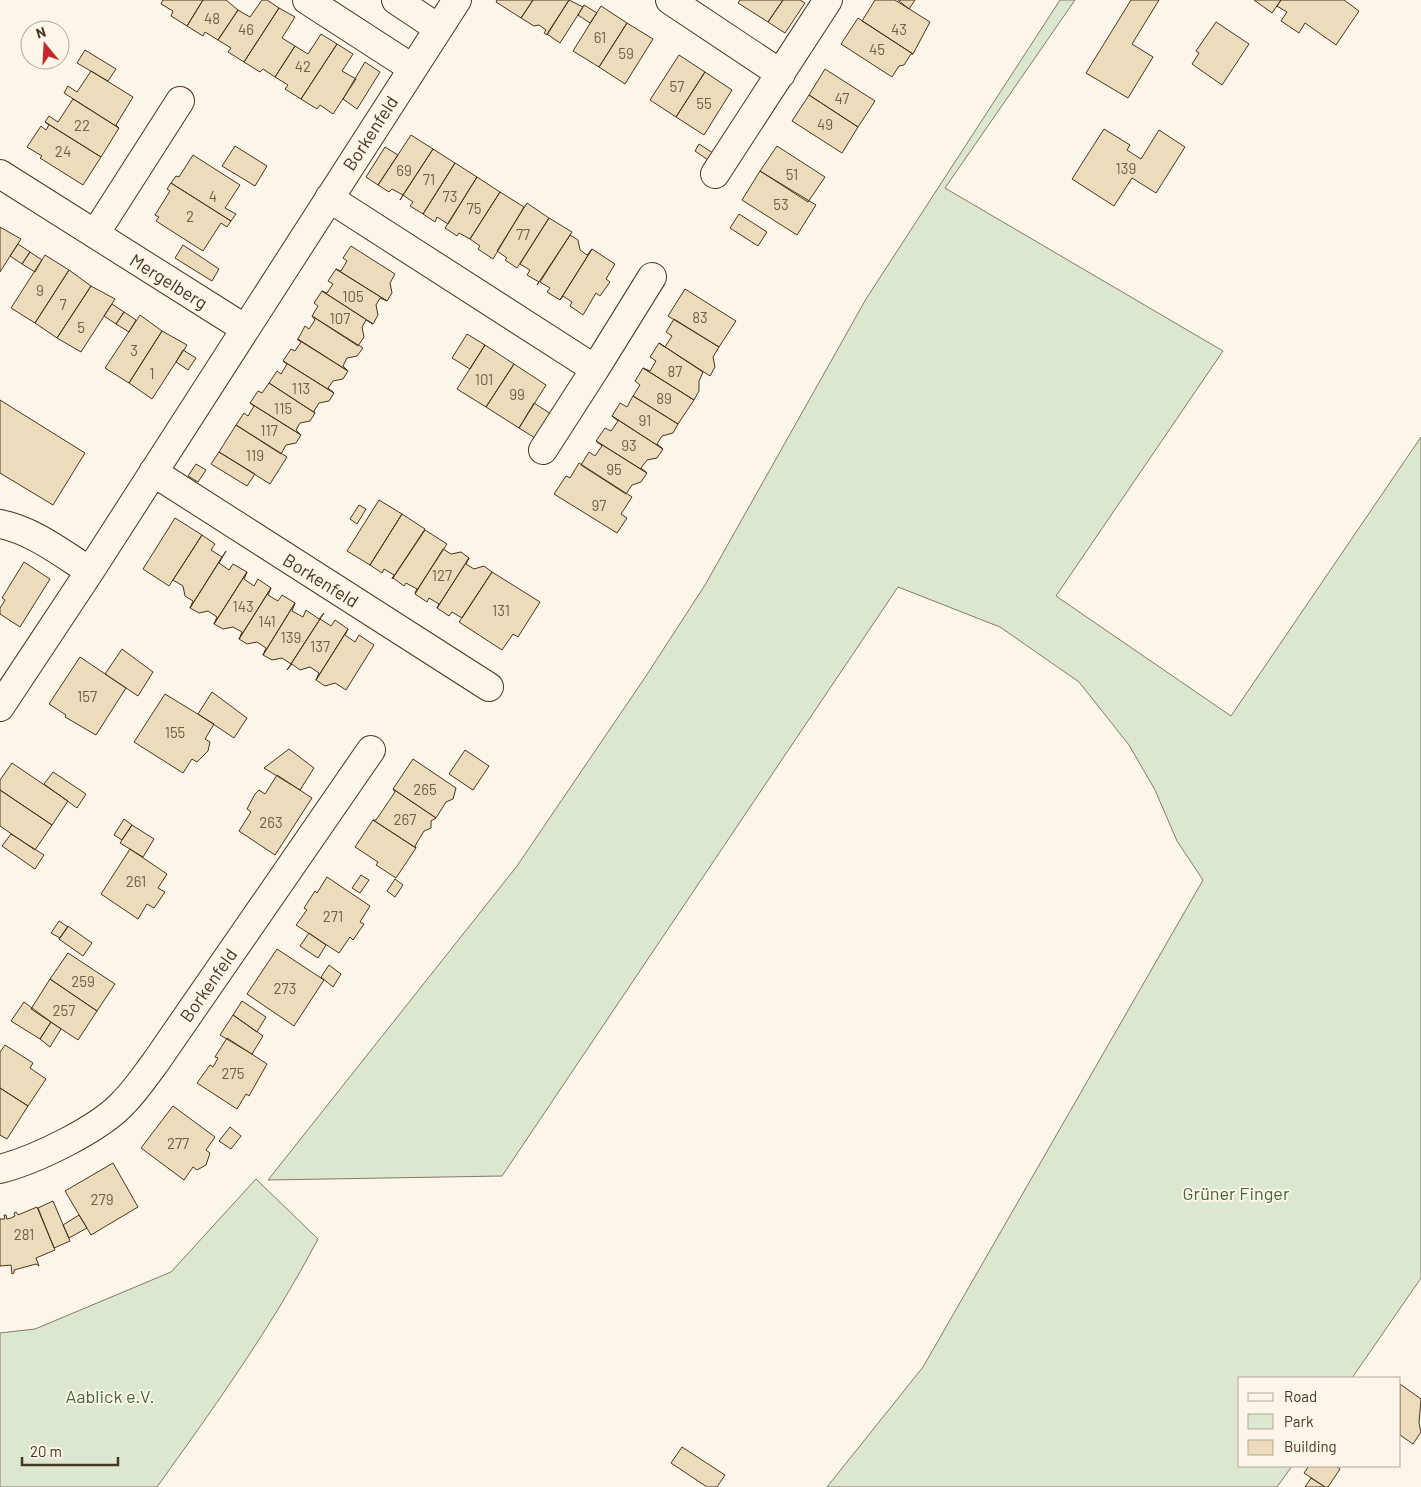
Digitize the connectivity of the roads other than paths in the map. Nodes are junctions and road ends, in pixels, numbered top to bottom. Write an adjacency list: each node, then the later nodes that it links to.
1 (307, 0): 7 (street)
2 (396, 0): 6 (street)
3 (456, 0): 6 (street, Borkenfeld)
4 (670, 0): 8 (street)
5 (828, 0): 8 (street)
6 (438, 28): 7 (street, Borkenfeld)
7 (412, 68): 12 (street, Borkenfeld)
8 (781, 74): 11 (street)
9 (180, 101): 13 (street)
10 (0, 174): 13 (street, Mergelberg)
11 (716, 174)
12 (329, 198): 15 (street, Borkenfeld); 16 (street)
13 (95, 234): 15 (street, Mergelberg)
14 (652, 278): 16 (street)
15 (244, 328): 18 (street, Borkenfeld)
16 (595, 370): 17 (street)
17 (543, 450)
18 (153, 472): 20 (street, Borkenfeld); 21 (street, Borkenfeld)
19 (0, 524): 20 (street)
20 (90, 571): 22 (street, Borkenfeld)
21 (489, 687)
22 (0, 707)
23 (371, 750): 24 (street, Borkenfeld)
24 (0, 1169)

